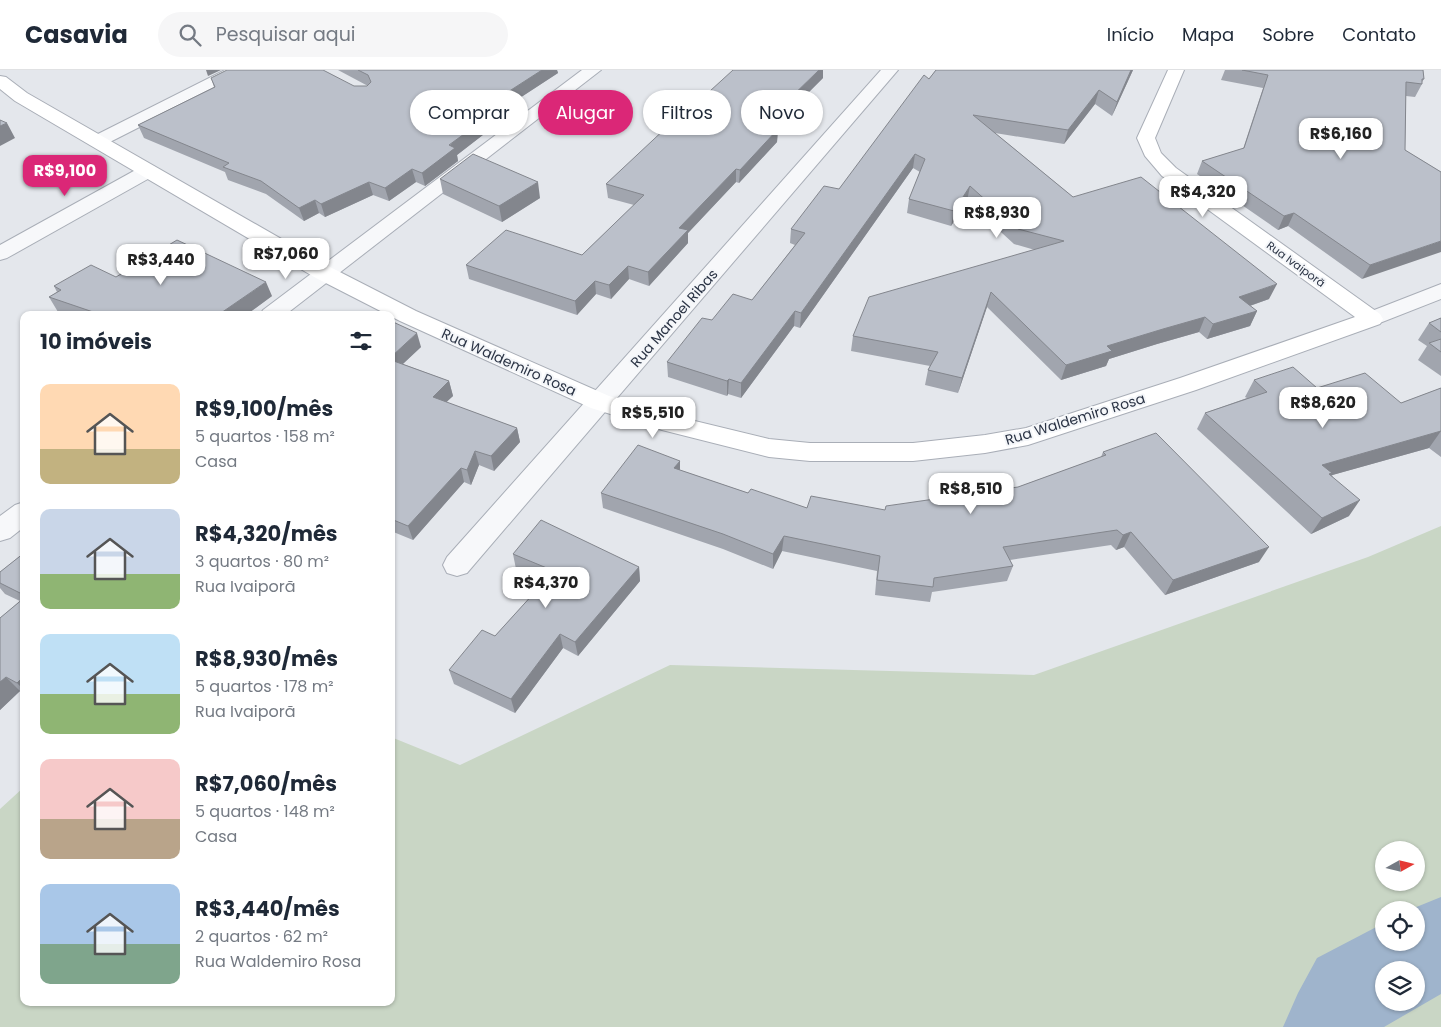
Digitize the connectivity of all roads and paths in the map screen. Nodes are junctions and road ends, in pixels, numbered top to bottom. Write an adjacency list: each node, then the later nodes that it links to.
1 (238, 70): 6 (street)
2 (593, 70): 9 (street)
3 (890, 70): 13 (street, Rua Manoel Ribas)
4 (1176, 70): 12 (street, Rua Ivaiporã)
5 (0, 81): 6 (street, Rua Waldemiro Rosa)
6 (98, 142): 7 (street, Rua Waldemiro Rosa)
7 (148, 171): 8 (street); 9 (street, Rua Waldemiro Rosa)
8 (0, 254)
9 (324, 273): 11 (street); 13 (street, Rua Waldemiro Rosa)
10 (1441, 291): 12 (street, Rua Waldemiro Rosa)
11 (276, 311)
12 (1372, 319): 13 (street, Rua Waldemiro Rosa)
13 (600, 402): 16 (street, Rua Manoel Ribas)
14 (20, 515): 15 (street)
15 (0, 531)
16 (457, 565)

